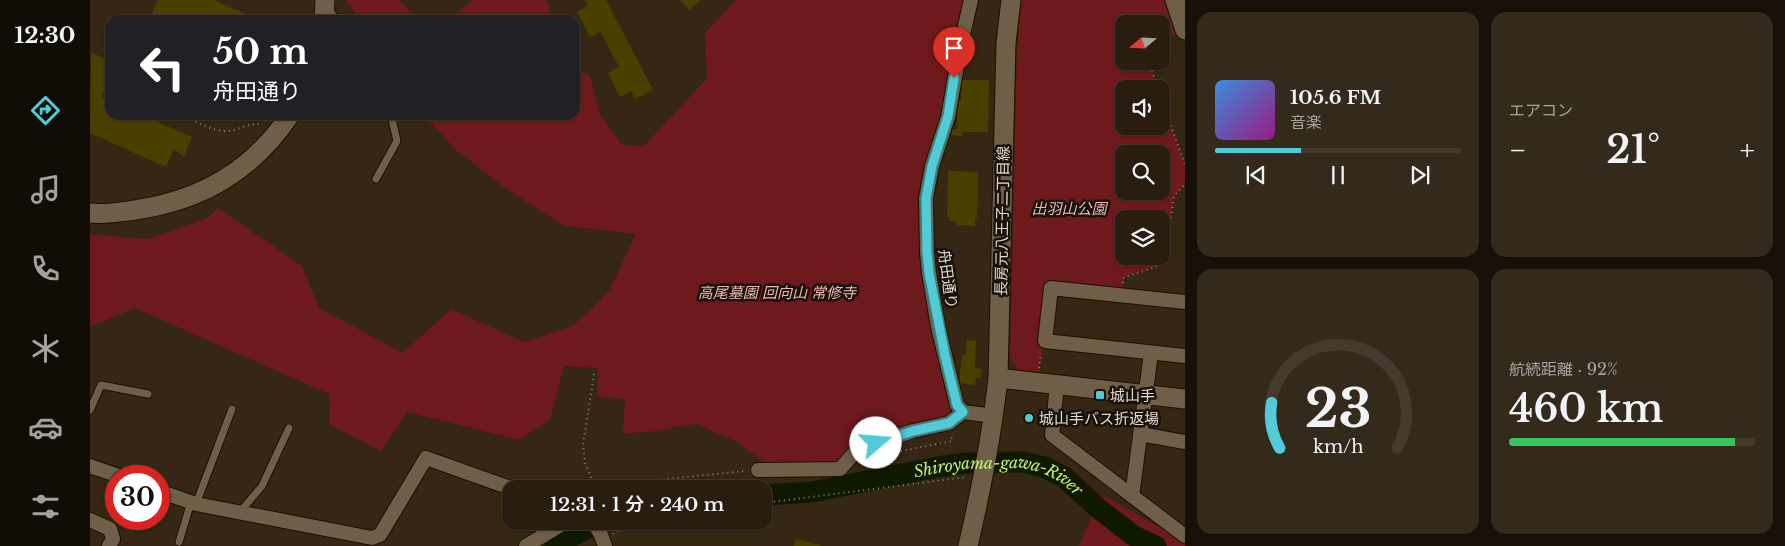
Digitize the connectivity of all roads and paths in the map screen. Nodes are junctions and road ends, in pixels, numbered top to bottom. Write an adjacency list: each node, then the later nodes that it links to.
1 (971, 0): 28 (street, 舟田通り)
2 (1011, 0): 21 (street, 長房元八王子二丁目線)
3 (1175, 0): 4 (street)
4 (1185, 30)
5 (194, 120): 9 (path)
6 (286, 120): 9 (street)
7 (392, 120): 11 (lane)
8 (1170, 122): 10 (path)
9 (277, 132): 13 (street)
10 (1185, 165)
11 (376, 179)
12 (1185, 184): 14 (path)
13 (90, 213)
14 (1122, 296): 15 (street); 17 (street)
15 (1185, 302)
16 (1042, 345): 19 (path)
17 (1151, 353): 18 (street); 24 (street)
18 (1185, 356)
19 (1038, 373)
20 (594, 374): 39 (path)
21 (998, 378): 22 (street); 29 (street, 長房元八王子二丁目線)
22 (1057, 384): 24 (street); 43 (street)
23 (148, 394): 27 (lane)
24 (1146, 394): 25 (street); 32 (street)
25 (1185, 398)
26 (232, 409): 45 (lane)
27 (90, 410)
28 (963, 412): 29 (street); 30 (street)
29 (994, 416): 38 (street, 長房元八王子二丁目線)
30 (949, 423): 34 (path); 36 (street)
31 (289, 428): 46 (lane)
32 (1140, 434): 33 (street); 43 (street)
33 (1185, 442)
34 (884, 455)
35 (90, 466): 37 (street)
36 (758, 470): 40 (path)
37 (105, 471)
38 (978, 478): 44 (path); 53 (street)
39 (592, 480)
40 (661, 480)
41 (502, 485): 46 (street)
42 (170, 495): 45 (street)
43 (1132, 496): 49 (street)
44 (772, 502)
45 (193, 503): 46 (street); 50 (lane)
46 (239, 513)
47 (90, 520): 51 (street)
48 (552, 530): 52 (street)
49 (1185, 536)
50 (179, 542)
51 (109, 546)
52 (526, 546)
53 (968, 546)

